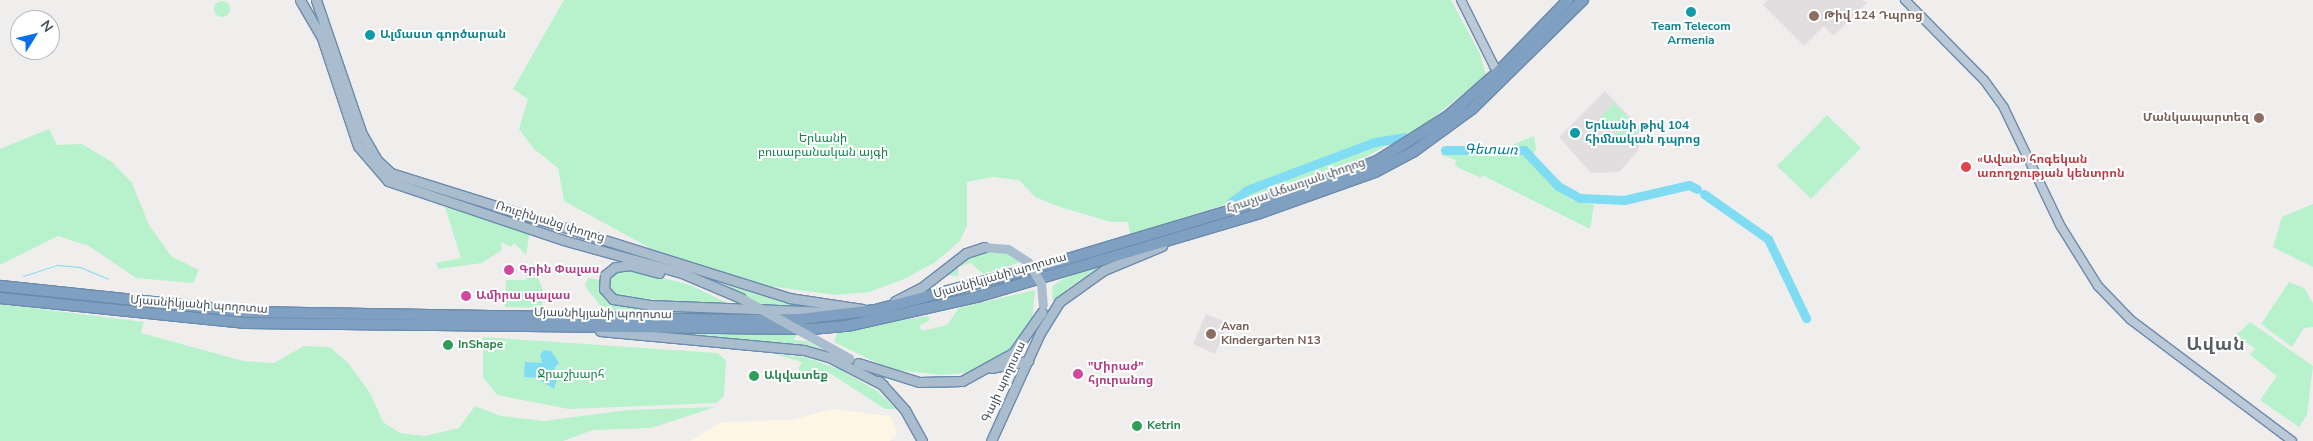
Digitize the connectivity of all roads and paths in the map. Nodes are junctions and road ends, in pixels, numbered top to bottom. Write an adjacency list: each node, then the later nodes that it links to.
1 (312, 0): 7 (main road)
2 (316, 0): 15 (main road, Ռուբինյանց փողոց)
3 (1461, 0): 8 (main road)
4 (1568, 0): 8 (highway, Հրաչյա Աճառյան փողոց)
5 (1583, 0): 8 (highway, Հրաչյա Աճառյան փողոց)
6 (1905, 0): 25 (main road)
7 (301, 2): 11 (main road, Ռուբինյանց փողոց)
8 (1502, 75): 9 (highway, Հրաչյա Աճառյան փողոց); 10 (highway, Հրաչյա Աճառյան փողոց)
9 (1190, 222): 15 (highway, Մյասնիկյանի պողոտա)
10 (1194, 233): 17 (highway, Մյասնիկյանի պողոտա); 18 (main road)
11 (711, 283): 16 (main road); 20 (main road, Ռուբինյանց փողոց, bridge)
12 (0, 286): 16 (highway, Մյասնիկյանի պողոտա)
13 (0, 298): 17 (highway, Մյասնիկյանի պողոտա)
14 (1043, 309): 15 (main road, bridge); 18 (main road); 21 (main road)
15 (875, 310): 16 (highway, Մյասնիկյանի պողոտա)
16 (856, 314)
17 (560, 326): 22 (main road)
18 (1040, 333): 19 (main road, Գայի պողոտա)
19 (1028, 360): 21 (main road); 24 (main road, Գայի պողոտա)
20 (858, 363): 21 (main road); 22 (main road, Ռուբինյանց փողոց)
21 (991, 368)
22 (883, 385): 23 (main road)
23 (922, 441)
24 (991, 441)
25 (2292, 441)

